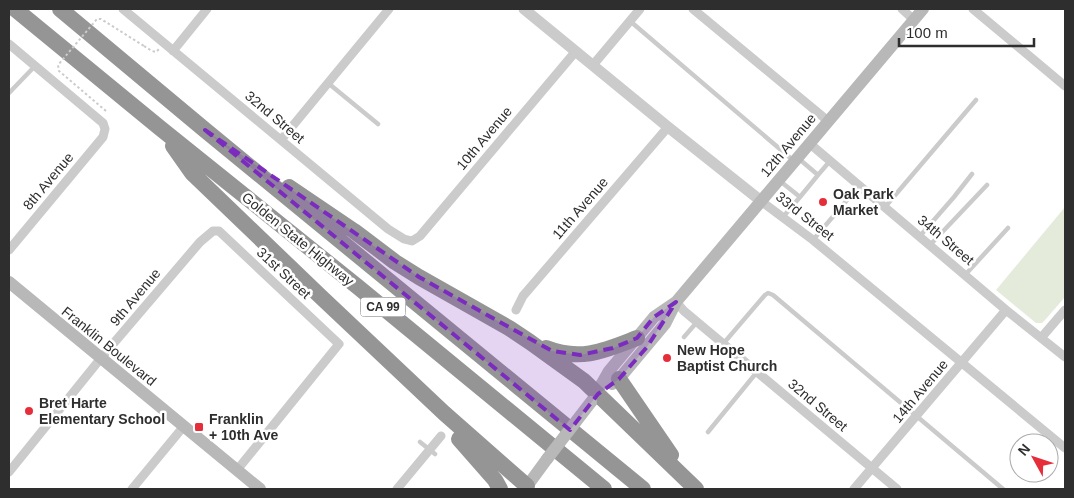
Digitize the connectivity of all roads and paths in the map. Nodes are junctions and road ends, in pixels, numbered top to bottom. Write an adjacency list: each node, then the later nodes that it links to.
1 (15, 9): 28 (highway, Golden State Highway / CA 99)
2 (60, 9): 29 (highway, Golden State Highway / CA 99)
3 (123, 9): 16 (street, 32nd Street)
4 (207, 9): 16 (street)
5 (389, 9): 20 (street)
6 (524, 9): 17 (street, 33rd Street)
7 (640, 9): 13 (street)
8 (693, 9): 25 (street)
9 (902, 9): 12 (street)
10 (924, 9): 12 (main road, 12th Avenue)
11 (973, 9): 21 (street)
12 (914, 20): 25 (main road, 12th Avenue)
13 (630, 21): 18 (street); 32 (lane)
14 (9, 44): 19 (street)
15 (144, 46): 24 (path, bridge)
16 (173, 51): 30 (street, 32nd Street)
17 (576, 51): 18 (street, 33rd Street); 47 (street, 10th Avenue)
18 (593, 65): 27 (street, 33rd Street)
19 (36, 66): 22 (lane); 49 (street, 8th Avenue)
20 (328, 84): 26 (lane); 30 (street)
21 (1065, 86)
22 (9, 93)
23 (976, 100): 41 (lane)
24 (106, 111)
25 (828, 121): 31 (main road, 12th Avenue)
26 (378, 124)
27 (668, 127): 40 (street, 33rd Street); 53 (street, 11th Avenue)
28 (160, 128): 68 (highway); 84 (highway, Golden State Highway / CA 99)
29 (205, 130): 60 (highway); 85 (highway, Golden State Highway / CA 99)
30 (280, 140): 47 (street, 32nd Street)
31 (809, 143): 32 (main road, 12th Avenue); 33 (street, 34th Street)
32 (796, 159): 35 (lane); 36 (main road, 12th Avenue)
33 (830, 161): 35 (lane); 37 (street, 34th Street)
34 (972, 174): 45 (lane)
35 (818, 175): 39 (lane)
36 (779, 179): 39 (lane); 40 (main road, 12th Avenue)
37 (859, 185): 41 (street, 34th Street); 46 (lane)
38 (987, 185): 48 (lane)
39 (800, 197): 42 (lane)
40 (761, 201): 42 (street, 33rd Street); 52 (main road, 12th Avenue)
41 (886, 207): 45 (street, 34th Street)
42 (783, 216): 46 (street, 33rd Street)
43 (1008, 228): 50 (lane)
44 (207, 235): 63 (street, 9th Avenue); 77 (street, 31st Street)
45 (920, 236): 48 (street, 34th Street)
46 (813, 240): 64 (street, 33rd Street)
47 (412, 241)
48 (930, 245): 50 (street, 34th Street)
49 (9, 250)
50 (965, 275): 54 (street, 34th Street)
51 (9, 282): 63 (main road, Franklin Boulevard)
52 (676, 302): 56 (street, 32nd Street); 58 (main road, 12th Avenue); 66 (main road, 12th Avenue)
53 (516, 310)
54 (1006, 310): 59 (street, 34th Street); 64 (street, 14th Avenue)
55 (1065, 310): 59 (street)
56 (697, 322): 57 (lane); 61 (street, 32nd Street)
57 (684, 337)
58 (637, 338): 60 (highway); 67 (main road, 12th Avenue)
59 (1041, 338): 62 (street, 34th Street)
60 (530, 342): 67 (highway)
61 (723, 344): 65 (street, 32nd Street); 69 (lane)
62 (1065, 357)
63 (101, 358): 70 (main road, Franklin Boulevard); 78 (street, 9th Avenue)
64 (960, 363): 69 (street, 14th Avenue); 74 (street, 33rd Street)
65 (757, 372): 71 (lane); 76 (street, 32nd Street)
66 (619, 379): 67 (main road, 12th Avenue); 86 (highway)
67 (594, 398): 79 (main road, 12th Avenue, bridge); 86 (highway)
68 (444, 413): 79 (highway); 83 (highway)
69 (916, 416): 76 (street, 14th Avenue); 89 (lane)
70 (184, 426): 77 (main road, Franklin Boulevard); 80 (street)
71 (708, 432)
72 (441, 436): 75 (street)
73 (420, 442): 75 (lane)
74 (1065, 448)
75 (433, 452): 82 (street)
76 (872, 468): 87 (street, 14th Avenue); 88 (street, 32nd Street)
77 (237, 470): 81 (main road, Franklin Boulevard)
78 (9, 472)
79 (529, 485)
80 (132, 489)
81 (260, 489)
82 (397, 489)
83 (500, 489)
84 (604, 489)
85 (643, 489)
86 (696, 489)
87 (854, 489)
88 (897, 489)
89 (1004, 489)

